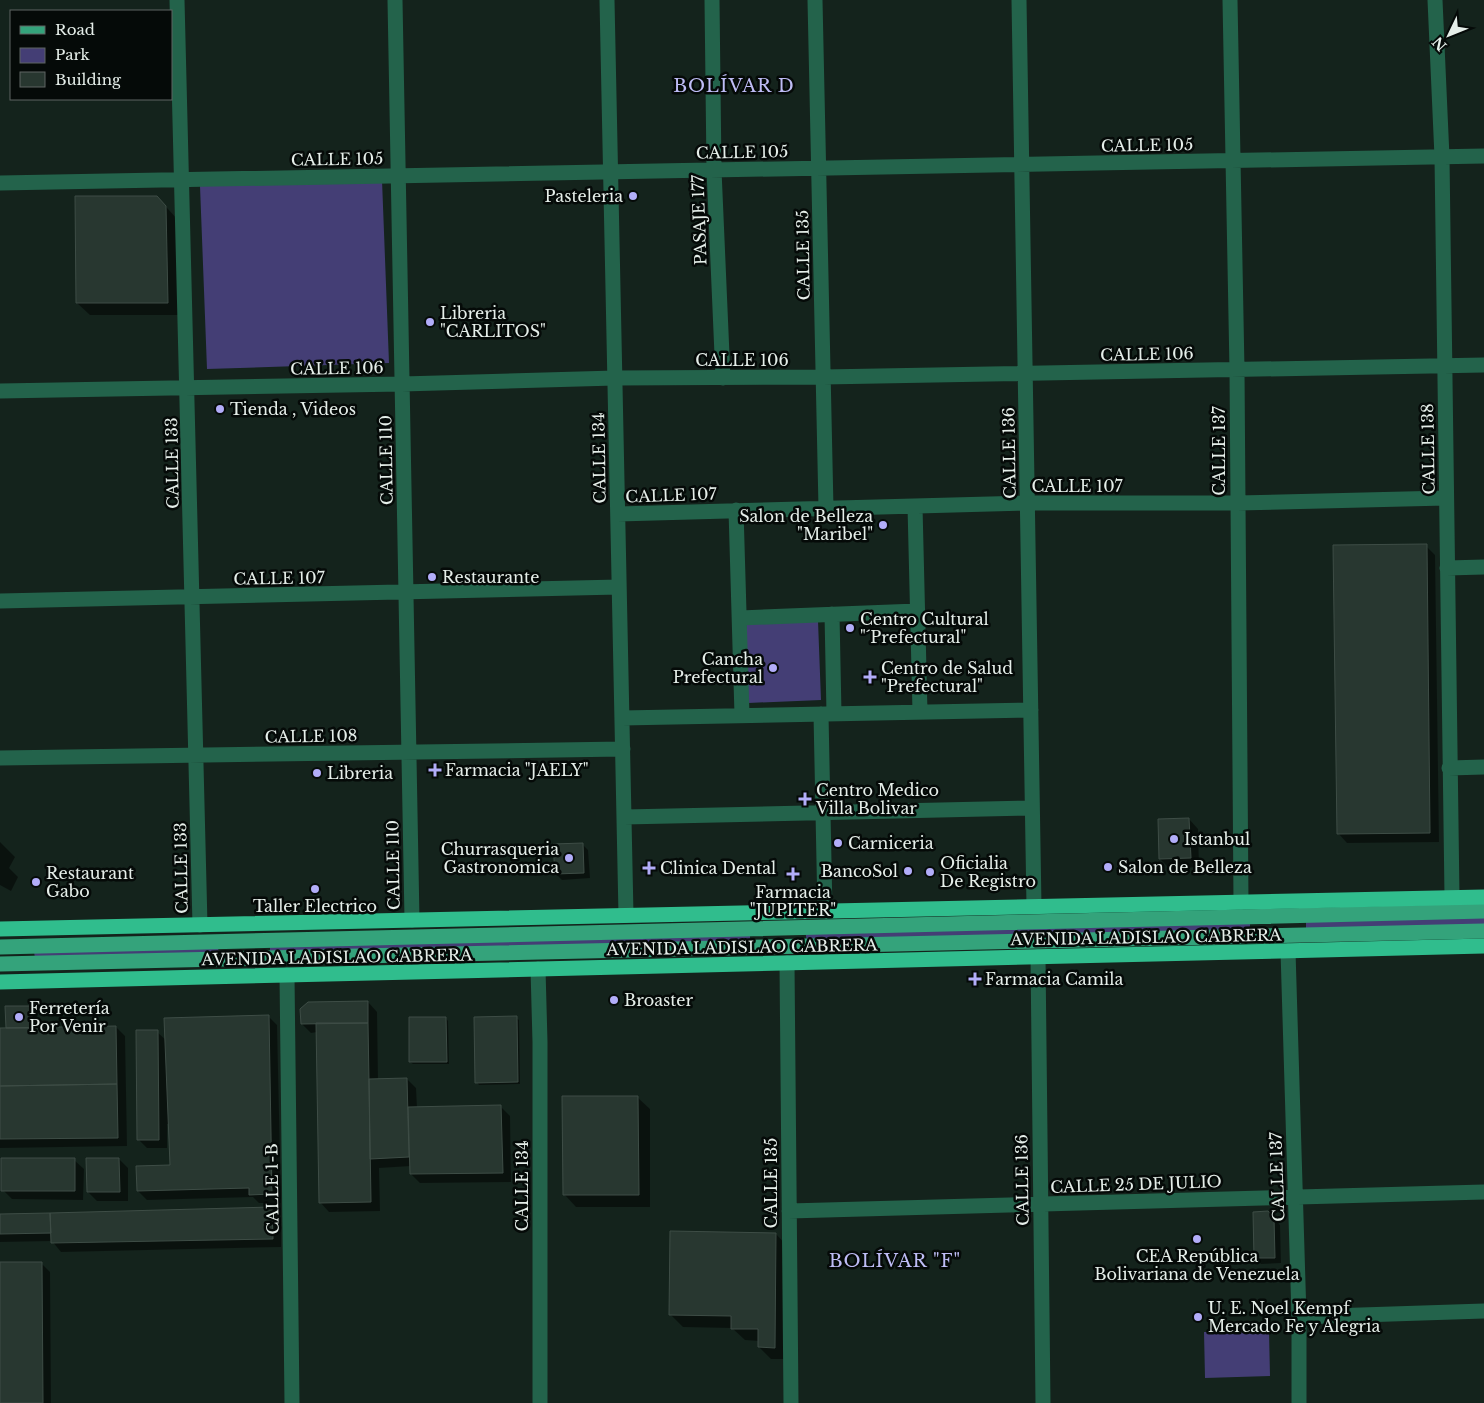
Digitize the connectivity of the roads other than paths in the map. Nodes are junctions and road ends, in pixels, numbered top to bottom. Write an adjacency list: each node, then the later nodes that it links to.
1 (177, 0): 17 (street, CALLE 133)
2 (394, 0): 16 (street, CALLE 110)
3 (607, 0): 15 (street, CALLE 134)
4 (712, 0): 14 (street, PASAJE 177)
5 (814, 0): 13 (street, CALLE 135)
6 (1019, 0): 12 (street, CALLE 136)
7 (1230, 0): 11 (street, CALLE 137)
8 (1435, 0): 10 (street, CALLE 138)
9 (1484, 156): 10 (street, CALLE 105)
10 (1442, 157): 11 (street, CALLE 105); 20 (street, CALLE 138)
11 (1233, 161): 12 (street, CALLE 105); 21 (street, CALLE 137)
12 (1022, 165): 13 (street, CALLE 105); 22 (street, CALLE 136)
13 (818, 168): 14 (street, CALLE 105); 23 (street, CALLE 135)
14 (714, 170): 15 (street, CALLE 105); 25 (street, PASAJE 177)
15 (610, 172): 16 (street, CALLE 105); 24 (street, CALLE 134)
16 (398, 176): 17 (street, CALLE 105); 26 (street, CALLE 110)
17 (183, 180): 18 (street, CALLE 105); 27 (street, CALLE 133)
18 (0, 183)
19 (1484, 365): 20 (street, CALLE 106)
20 (1445, 366): 21 (street, CALLE 106); 29 (street, CALLE 138)
21 (1237, 370): 22 (street, CALLE 106); 31 (street, CALLE 137)
22 (1025, 373): 23 (street, CALLE 106); 30 (street, CALLE 136)
23 (823, 377): 25 (street, CALLE 106); 33 (street, CALLE 135)
24 (615, 378): 25 (street, CALLE 106); 26 (street, CALLE 106); 35 (street, CALLE 134)
25 (723, 378)
26 (402, 384): 27 (street, CALLE 106); 39 (street, CALLE 110)
27 (187, 388): 28 (street, CALLE 106); 40 (street, CALLE 133)
28 (0, 391)
29 (1446, 498): 31 (street, CALLE 107); 36 (street, CALLE 138)
30 (1027, 503): 31 (street, CALLE 107); 32 (street, CALLE 107); 45 (street, CALLE 136)
31 (1236, 503): 61 (street, CALLE 137)
32 (915, 506): 33 (street, CALLE 107); 42 (street)
33 (826, 508): 34 (street, CALLE 107)
34 (736, 510): 35 (street, CALLE 107); 44 (street)
35 (618, 514): 38 (street, CALLE 134)
36 (1447, 568): 37 (street); 55 (street, CALLE 138)
37 (1484, 568)
38 (619, 587): 39 (street, CALLE 107); 49 (street, CALLE 134)
39 (406, 592): 40 (street, CALLE 107); 51 (street, CALLE 110)
40 (192, 597): 41 (street, CALLE 107); 52 (street, CALLE 133)
41 (0, 601)
42 (917, 611): 43 (street); 46 (street)
43 (832, 614): 44 (street); 47 (street)
44 (740, 618): 48 (street)
45 (1031, 710): 46 (street); 56 (street, CALLE 136)
46 (920, 712): 47 (street)
47 (828, 714): 48 (street); 57 (street)
48 (742, 716): 49 (street)
49 (622, 718): 50 (street, CALLE 134)
50 (623, 749): 51 (street, CALLE 108); 58 (street, CALLE 134)
51 (409, 752): 52 (street, CALLE 108); 66 (street, CALLE 110)
52 (196, 755): 53 (street, CALLE 108); 67 (street, CALLE 133)
53 (0, 758)
54 (1484, 767): 55 (street)
55 (1449, 768): 59 (street, CALLE 138)
56 (1032, 808): 57 (street); 62 (street, CALLE 136)
57 (823, 811): 58 (street); 63 (street)
58 (624, 817): 65 (street, CALLE 134)
59 (1452, 897): 60 (highway, AVENIDA LADISLAO CABRERA); 61 (highway, AVENIDA LADISLAO CABRERA)
60 (1484, 897)
61 (1241, 902): 62 (highway, AVENIDA LADISLAO CABRERA)
62 (1034, 906): 63 (highway, AVENIDA LADISLAO CABRERA)
63 (825, 911): 65 (highway, AVENIDA LADISLAO CABRERA)
64 (1484, 911): 71 (main road, AVENIDA LADISLAO CABRERA)
65 (626, 915): 66 (highway, AVENIDA LADISLAO CABRERA)
66 (412, 920): 67 (highway, AVENIDA LADISLAO CABRERA)
67 (200, 924): 68 (highway, AVENIDA LADISLAO CABRERA)
68 (0, 929)
69 (1484, 930): 75 (main road, AVENIDA LADISLAO CABRERA)
70 (1484, 946): 72 (highway, AVENIDA LADISLAO CABRERA)
71 (0, 947)
72 (1288, 951): 73 (highway, AVENIDA LADISLAO CABRERA); 80 (street, CALLE 137)
73 (1038, 957): 74 (highway, AVENIDA LADISLAO CABRERA); 81 (street, CALLE 136)
74 (787, 963): 76 (highway, AVENIDA LADISLAO CABRERA); 82 (street, CALLE 135)
75 (0, 964)
76 (538, 969): 77 (highway, AVENIDA LADISLAO CABRERA); 86 (street, CALLE 134)
77 (287, 975): 78 (highway, AVENIDA LADISLAO CABRERA); 85 (street, CALLE 1-B)
78 (0, 982)
79 (1484, 1192): 80 (street, CALLE 25 DE JULIO)
80 (1295, 1197): 81 (street, CALLE 25 DE JULIO); 84 (street, CALLE 137)
81 (1040, 1204): 82 (street, CALLE 25 DE JULIO); 88 (street, CALLE 136)
82 (789, 1211): 87 (street, CALLE 135)
83 (1484, 1311): 84 (street)
84 (1299, 1317): 89 (street, CALLE 137)
85 (292, 1403)
86 (540, 1403)
87 (791, 1403)
88 (1043, 1403)
89 (1299, 1403)

